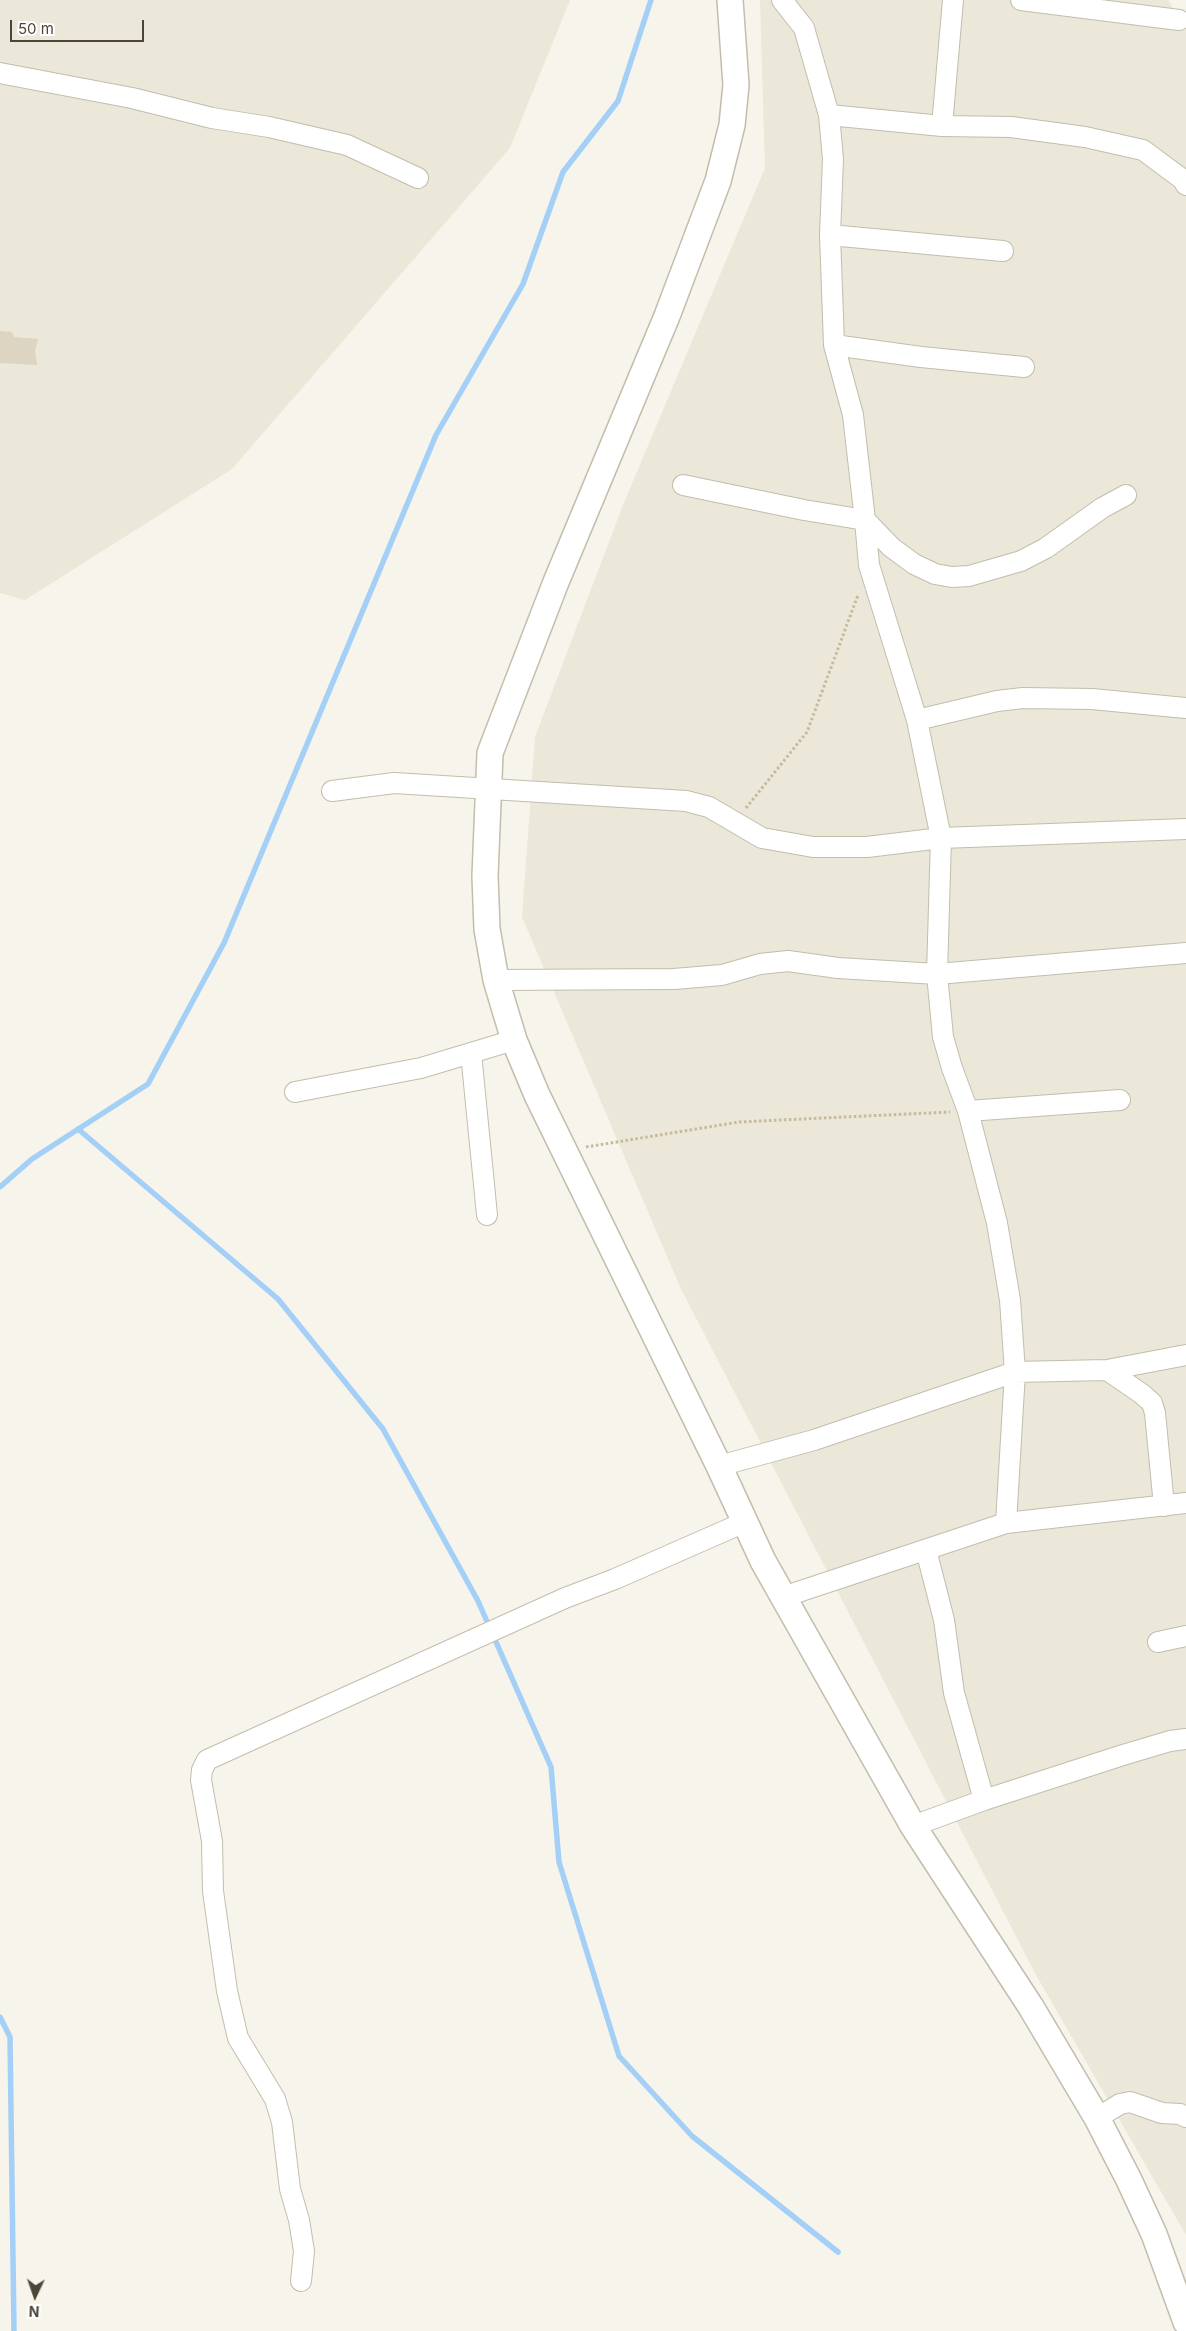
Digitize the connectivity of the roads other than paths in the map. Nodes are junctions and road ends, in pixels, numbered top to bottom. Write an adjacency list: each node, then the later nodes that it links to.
1 (730, 0): 20 (street)
2 (782, 0): 7 (street)
3 (953, 0): 8 (street)
4 (1021, 0): 5 (street)
5 (1179, 20)
6 (0, 72): 9 (street)
7 (829, 115): 8 (street); 11 (street)
8 (942, 126): 10 (street)
9 (418, 178)
10 (1186, 185)
11 (830, 235): 12 (street); 13 (street)
12 (1003, 251)
13 (834, 345): 14 (street); 17 (street)
14 (1024, 367)
15 (683, 485): 17 (street)
16 (1126, 495): 17 (street)
17 (866, 520): 19 (street)
18 (1186, 708): 19 (street)
19 (917, 720): 23 (street)
20 (487, 788): 21 (street); 23 (street); 26 (street)
21 (332, 791)
22 (1186, 829): 23 (street)
23 (941, 838): 25 (street)
24 (1186, 953): 25 (street)
25 (938, 974): 26 (street); 31 (street)
26 (496, 980): 27 (street)
27 (514, 1040): 28 (street); 36 (street)
28 (470, 1053): 29 (street); 32 (street)
29 (295, 1092)
30 (1120, 1100): 31 (street)
31 (968, 1111): 35 (street)
32 (487, 1215)
33 (1186, 1355): 34 (street)
34 (1107, 1370): 35 (street); 38 (street)
35 (1015, 1372): 36 (street); 40 (street)
36 (719, 1466): 39 (street)
37 (1186, 1504): 38 (street)
38 (1164, 1506): 40 (street)
39 (745, 1522): 42 (street); 50 (street)
40 (1006, 1523): 41 (street)
41 (926, 1550): 42 (street); 46 (street)
42 (783, 1597): 47 (street)
43 (1186, 1636): 44 (street)
44 (1158, 1642)
45 (1186, 1739): 46 (street)
46 (984, 1800): 47 (street)
47 (913, 1826): 49 (street)
48 (1186, 2117): 49 (street)
49 (1097, 2118): 51 (street)
50 (302, 2280)
51 (1186, 2322)

